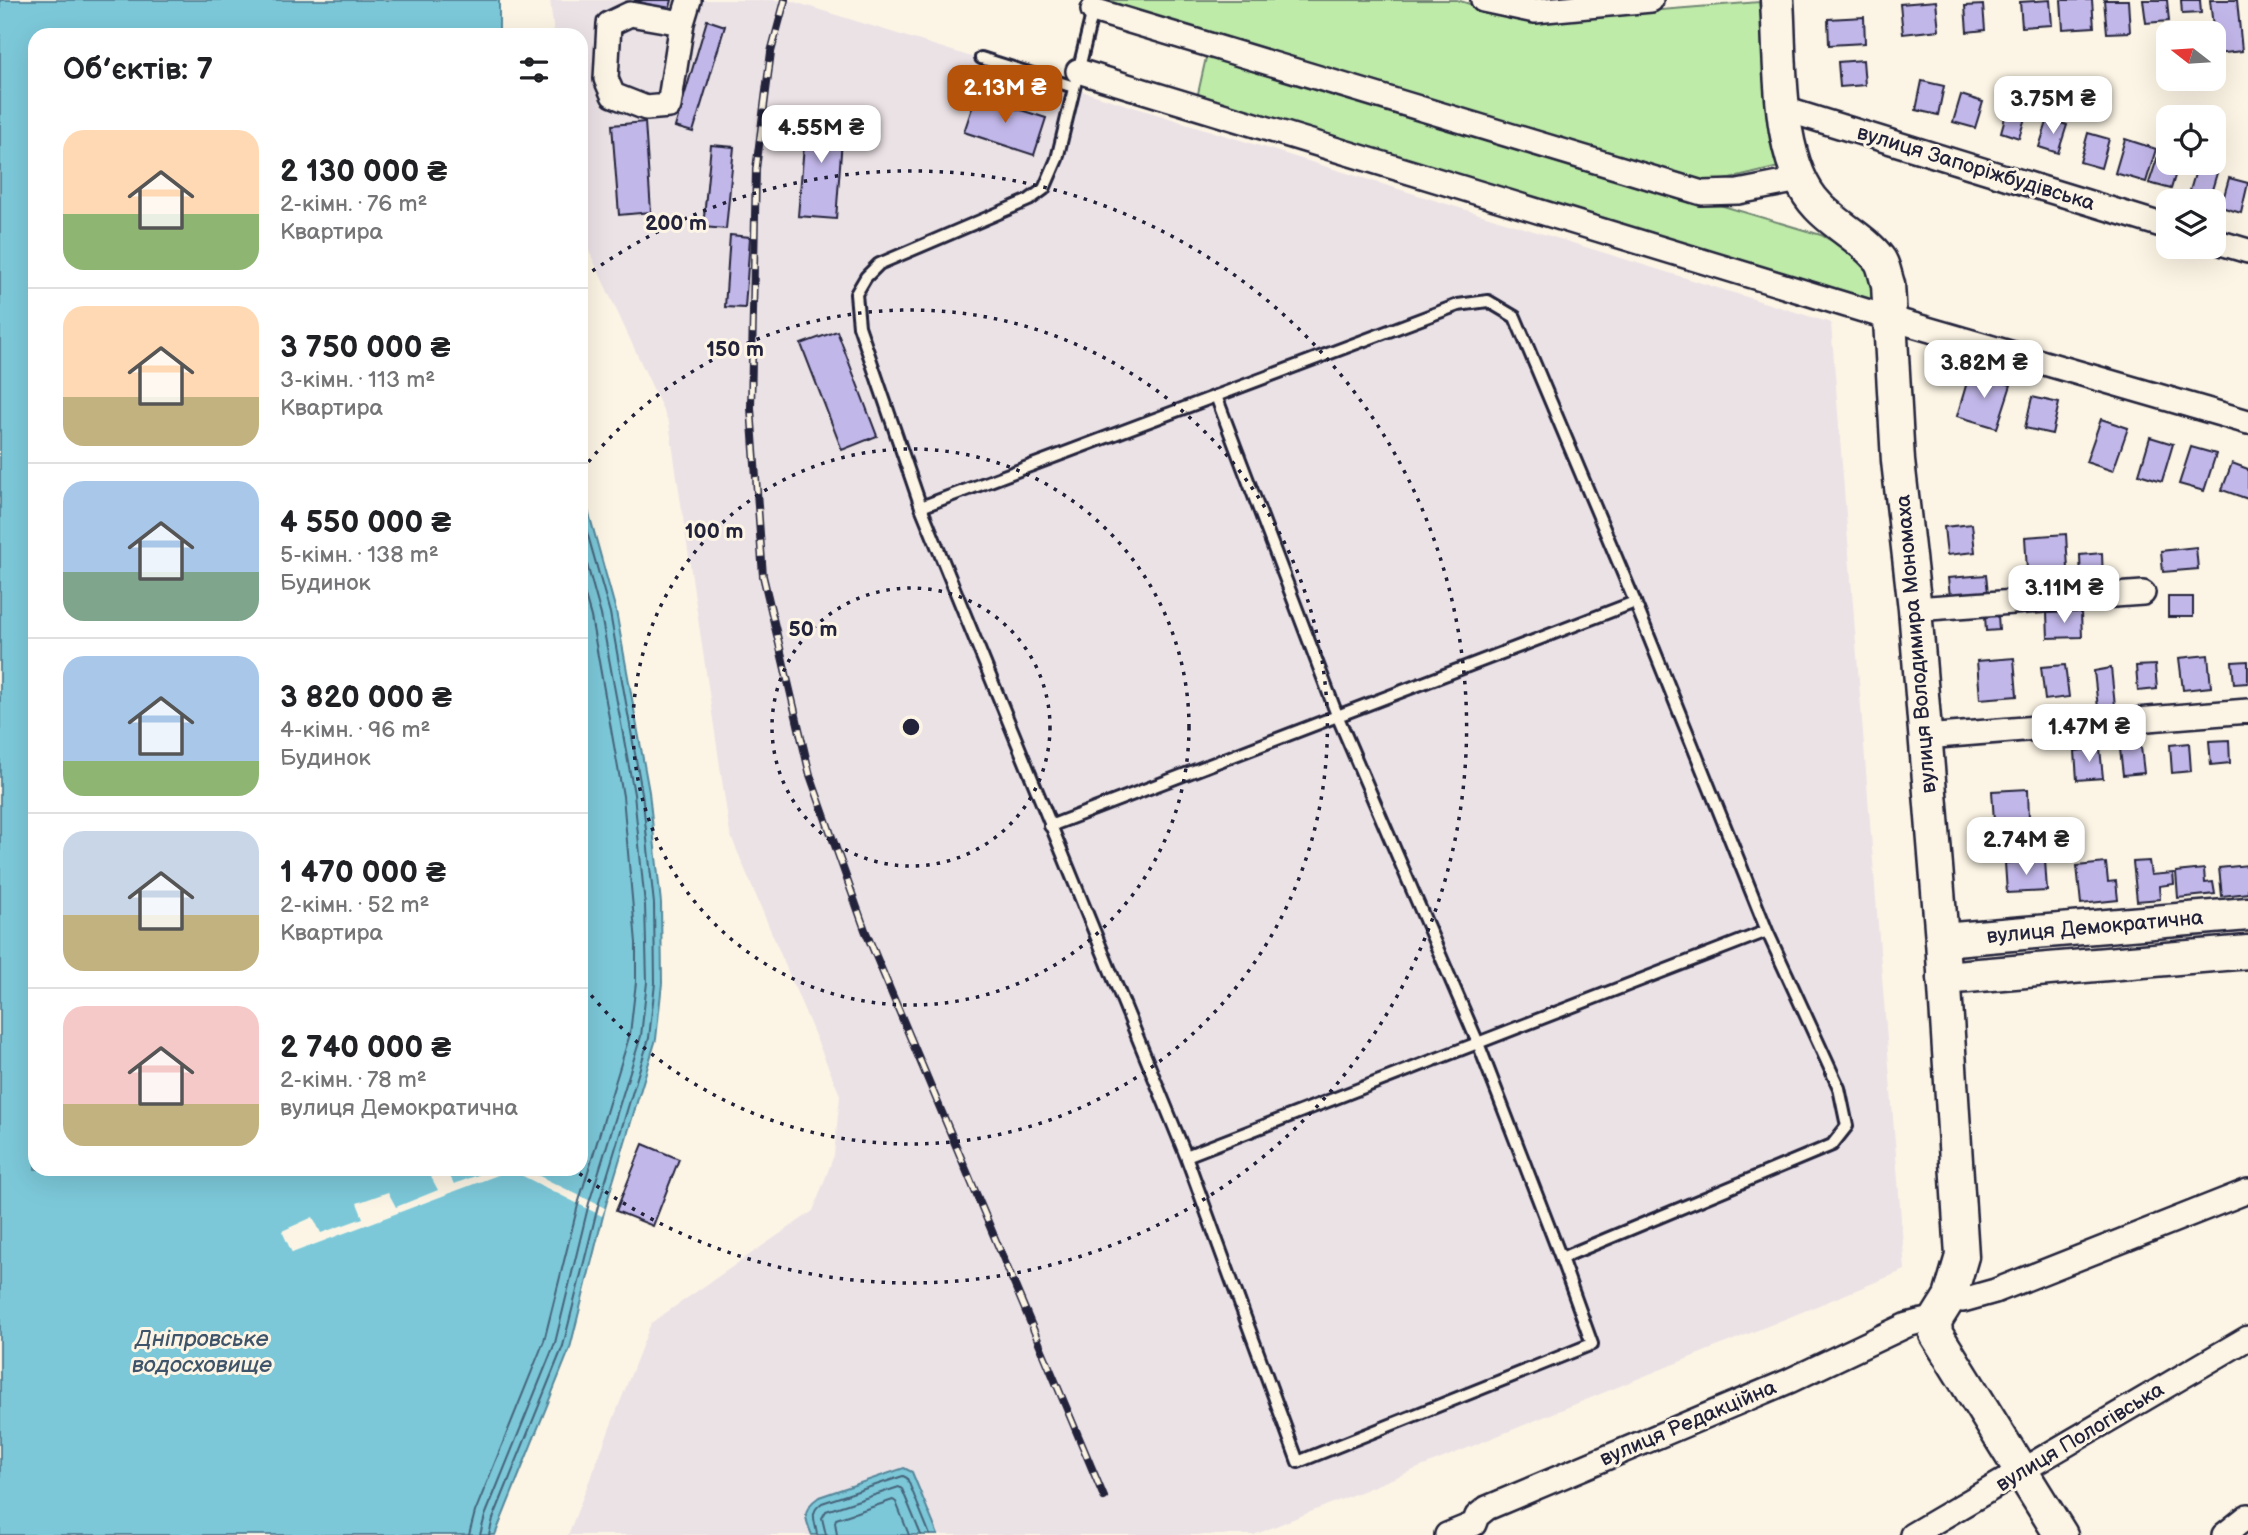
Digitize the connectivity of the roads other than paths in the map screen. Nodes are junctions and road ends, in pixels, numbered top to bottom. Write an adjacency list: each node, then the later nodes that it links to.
1 (690, 0): 7 (street)
2 (1483, 0): 5 (street)
3 (1651, 0): 5 (street)
4 (1777, 0): 10 (street, вулиця Володимира Мономаха)
5 (1506, 2)
6 (1094, 5): 9 (lane); 11 (street)
7 (682, 23): 7 (street)
8 (981, 58): 9 (lane)
9 (1076, 79): 15 (street); 18 (lane)
10 (1784, 109): 11 (street, вулиця Володимира Мономаха); 12 (street, вулиця Запоріжбудівська)
11 (1799, 180): 15 (street, вулиця Володимира Мономаха)
12 (2156, 223)
13 (2226, 245): 14 (street)
14 (2248, 251)
15 (1889, 318): 17 (street); 21 (street, вулиця Володимира Мономаха)
16 (1216, 396): 18 (lane); 20 (lane); 23 (lane)
17 (2248, 422)
18 (921, 507): 25 (lane)
19 (2143, 593): 21 (street)
20 (1635, 602): 23 (lane); 27 (lane)
21 (1916, 609): 24 (street, вулиця Володимира Мономаха)
22 (2248, 711): 24 (street)
23 (1338, 715): 25 (lane); 31 (lane)
24 (1925, 737): 28 (street, вулиця Володимира Мономаха)
25 (1050, 826): 32 (lane)
26 (2248, 914): 28 (street, вулиця Демократична)
27 (1767, 930): 31 (lane); 34 (lane)
28 (1942, 940): 30 (street, вулиця Володимира Мономаха)
29 (2248, 952): 30 (street, вулиця Демократична)
30 (1944, 978): 35 (street, вулиця Володимира Мономаха)
31 (1478, 1043): 32 (lane); 34 (lane)
32 (1186, 1156): 34 (lane)
33 (2248, 1191): 35 (street, вулиця Редакційна)
34 (1561, 1258)
35 (1943, 1309): 37 (street); 39 (street, вулиця Редакційна)
36 (2248, 1338): 37 (street, вулиця Пологівська)
37 (2022, 1472): 41 (street, вулиця Пологівська); 42 (street)
38 (2248, 1516): 43 (street)
39 (1476, 1530): 40 (street, вулиця Редакційна)
40 (1447, 1535)
41 (1912, 1535)
42 (2061, 1535)
43 (2224, 1535)

